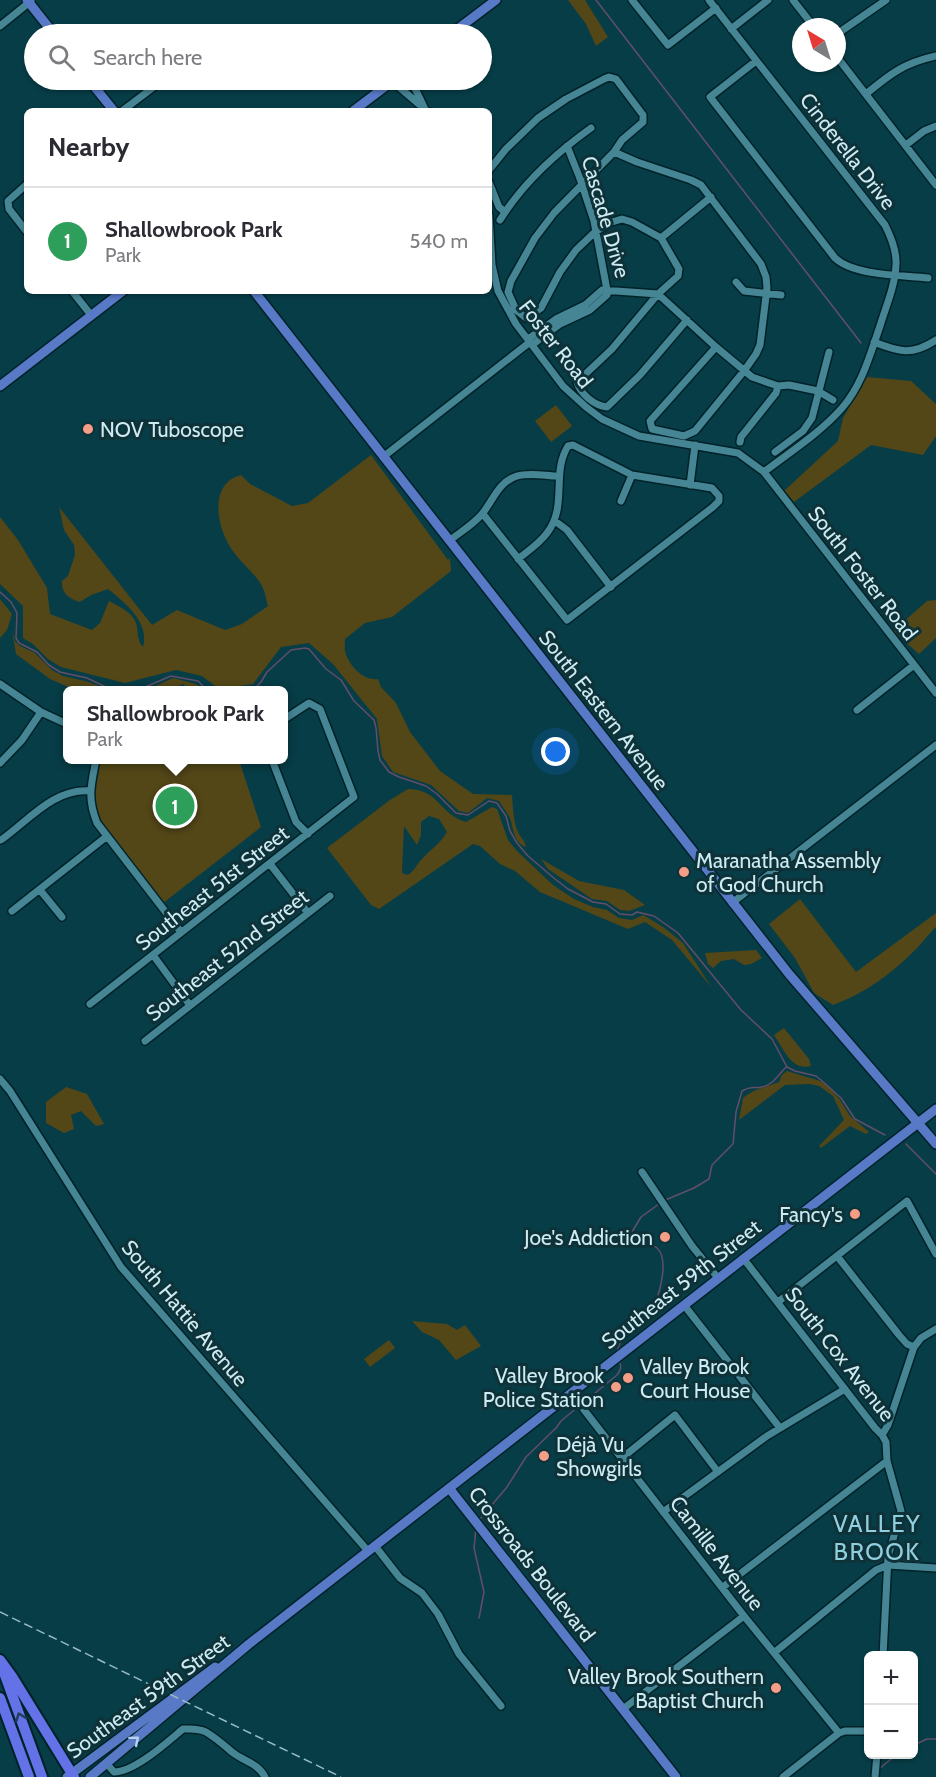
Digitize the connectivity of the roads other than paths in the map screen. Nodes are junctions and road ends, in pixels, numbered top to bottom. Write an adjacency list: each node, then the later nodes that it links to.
1 (496, 0): 11 (main road)
2 (632, 0): 8 (street)
3 (709, 0): 8 (street, Cinderella Drive)
4 (768, 0): 14 (street)
5 (793, 0): 9 (street)
6 (886, 0): 13 (street)
7 (29, 1): 10 (main road); 12 (street)
8 (716, 8): 14 (street, Cinderella Drive)
9 (807, 18)
10 (46, 24)
11 (465, 24)
12 (0, 26)
13 (846, 28)
14 (731, 29): 16 (street, Cinderella Drive)
15 (936, 56): 23 (street)
16 (756, 61): 46 (street, Cinderella Drive); 46 (street)
17 (846, 68): 23 (street)
18 (97, 90): 24 (main road)
19 (150, 90): 25 (street)
20 (380, 90): 26 (main road)
21 (404, 90): 27 (street)
22 (416, 90): 28 (street)
23 (866, 94): 32 (street)
24 (112, 108)
25 (126, 108)
26 (357, 108)
27 (424, 108)
28 (425, 108)
29 (936, 126): 32 (street)
30 (591, 128): 31 (street)
31 (567, 146): 35 (street, Cascade Drive); 40 (street)
32 (906, 146): 36 (street)
33 (614, 152): 34 (street); 35 (street); 39 (street)
34 (492, 167)
35 (581, 184): 43 (street, Cascade Drive); 43 (street)
36 (936, 185)
37 (24, 187): 42 (street)
38 (492, 190): 40 (street)
39 (711, 198): 44 (street); 54 (street)
40 (505, 212): 41 (street)
41 (500, 220)
42 (24, 228)
43 (595, 232): 44 (street); 49 (street, Cascade Drive)
44 (661, 238): 53 (street)
45 (492, 265): 59 (street, Foster Road)
46 (895, 274): 47 (street); 60 (street, Cinderella Drive)
47 (928, 278)
48 (736, 282): 54 (street)
49 (607, 290): 53 (street, Cascade Drive); 59 (street)
50 (74, 294): 56 (street)
51 (119, 294): 56 (main road)
52 (256, 294): 71 (main road, South Eastern Avenue)
53 (658, 294): 57 (street, Cascade Drive); 57 (street)
54 (767, 294): 55 (street); 63 (street)
55 (781, 295)
56 (91, 315): 64 (main road)
57 (687, 320): 61 (street, Cascade Drive)
58 (936, 340): 60 (street)
59 (530, 342): 69 (street, Foster Road); 71 (street)
60 (874, 342): 72 (street, Cinderella Drive)
61 (716, 347): 63 (street, Cascade Drive); 63 (street)
62 (829, 352): 66 (street)
63 (744, 371): 65 (street, Cascade Drive)
64 (0, 386)
65 (778, 386): 66 (street, Cascade Drive); 68 (street)
66 (818, 391): 67 (street, Cascade Drive); 70 (street)
67 (833, 400)
68 (740, 442)
69 (695, 445): 72 (street, Foster Road); 75 (street)
70 (775, 452)
71 (383, 457): 79 (main road, South Eastern Avenue)
72 (764, 472): 82 (street, South Foster Road)
73 (632, 475): 74 (street); 75 (street); 76 (street)
74 (559, 476): 77 (street); 78 (street)
75 (690, 485): 81 (street)
76 (621, 501)
77 (483, 514): 79 (street); 80 (street)
78 (555, 521): 80 (street); 81 (street)
79 (449, 541): 100 (main road, South Eastern Avenue)
80 (518, 559): 81 (street)
81 (611, 587)
82 (914, 665): 84 (street, South Foster Road); 85 (street)
83 (0, 684): 86 (street)
84 (936, 693)
85 (857, 710)
86 (41, 712): 88 (street); 90 (street)
87 (288, 717): 94 (street, Southeast 51st Street)
88 (63, 722)
89 (936, 745): 100 (street)
90 (0, 763)
91 (95, 764): 93 (street)
92 (274, 764): 94 (street)
93 (90, 790): 95 (street); 96 (street)
94 (308, 834): 97 (street, Southeast 51st Street)
95 (106, 837): 98 (street); 104 (street)
96 (1, 840)
97 (270, 864): 102 (street); 104 (street, Southeast 51st Street)
98 (40, 890): 101 (street); 103 (street)
99 (330, 896): 102 (street, Southeast 52nd Street)
100 (732, 903): 111 (main road, South Eastern Avenue)
101 (12, 911)
102 (308, 913): 106 (street, Southeast 52nd Street)
103 (62, 917)
104 (181, 932): 105 (street, Southeast 51st Street)
105 (153, 955): 106 (street); 107 (street, Southeast 51st Street)
106 (189, 1004): 108 (street, Southeast 52nd Street)
107 (90, 1005)
108 (145, 1041)
109 (0, 1079): 131 (street, South Hattie Avenue)
110 (936, 1109): 111 (main road, Southeast 59th Street)
111 (917, 1123): 112 (main road, South Eastern Avenue); 116 (main road, Southeast 59th Street)
112 (936, 1144)
113 (642, 1172): 117 (street)
114 (936, 1254): 115 (street)
115 (837, 1256): 118 (street); 121 (street)
116 (743, 1258): 117 (main road, Southeast 59th Street); 118 (street, South Cox Avenue)
117 (718, 1278): 119 (main road, Southeast 59th Street)
118 (778, 1302): 122 (street, South Cox Avenue)
119 (684, 1305): 123 (main road, Southeast 59th Street); 124 (street)
120 (936, 1329): 121 (street)
121 (914, 1347): 125 (street)
122 (845, 1389): 124 (street); 125 (street, South Cox Avenue)
123 (571, 1393): 126 (street, Camille Avenue); 129 (main road, Southeast 59th Street)
124 (780, 1428): 128 (street)
125 (882, 1434): 127 (street, South Cox Avenue)
126 (622, 1458): 128 (street); 130 (street, Camille Avenue)
127 (888, 1461): 132 (street, South Cox Avenue); 134 (street)
128 (718, 1472): 130 (street)
129 (448, 1488): 131 (main road, Southeast 59th Street); 142 (main road, Crossroads Boulevard)
130 (663, 1512): 134 (street, Camille Avenue)
131 (371, 1548): 136 (main road, Southeast 59th Street); 141 (street, South Hattie Avenue)
132 (888, 1565): 133 (street); 137 (street, South Cox Avenue); 138 (street)
133 (936, 1568)
134 (723, 1587): 135 (street, Camille Avenue)
135 (744, 1616): 138 (street, Camille Avenue); 142 (street)
136 (249, 1644): 146 (main road, Southeast 59th Street, one-way to 136); 149 (main road, Southeast 59th Street)
137 (883, 1651)
138 (775, 1652): 144 (street, Camille Avenue)
139 (0, 1661): 147 (highway, one-way to 139); 149 (highway)
140 (0, 1698): 148 (highway)
141 (501, 1706)
142 (623, 1709): 152 (main road, Crossroads Boulevard)
143 (864, 1731): 144 (street)
144 (839, 1733): 153 (street)
145 (877, 1759): 154 (street)
146 (107, 1764): 150 (main road, Southeast 59th Street); 151 (street)
147 (41, 1774)
148 (29, 1776)
149 (71, 1776)
150 (90, 1777)
151 (265, 1777)
152 (676, 1777)
153 (783, 1777)
154 (875, 1777)

